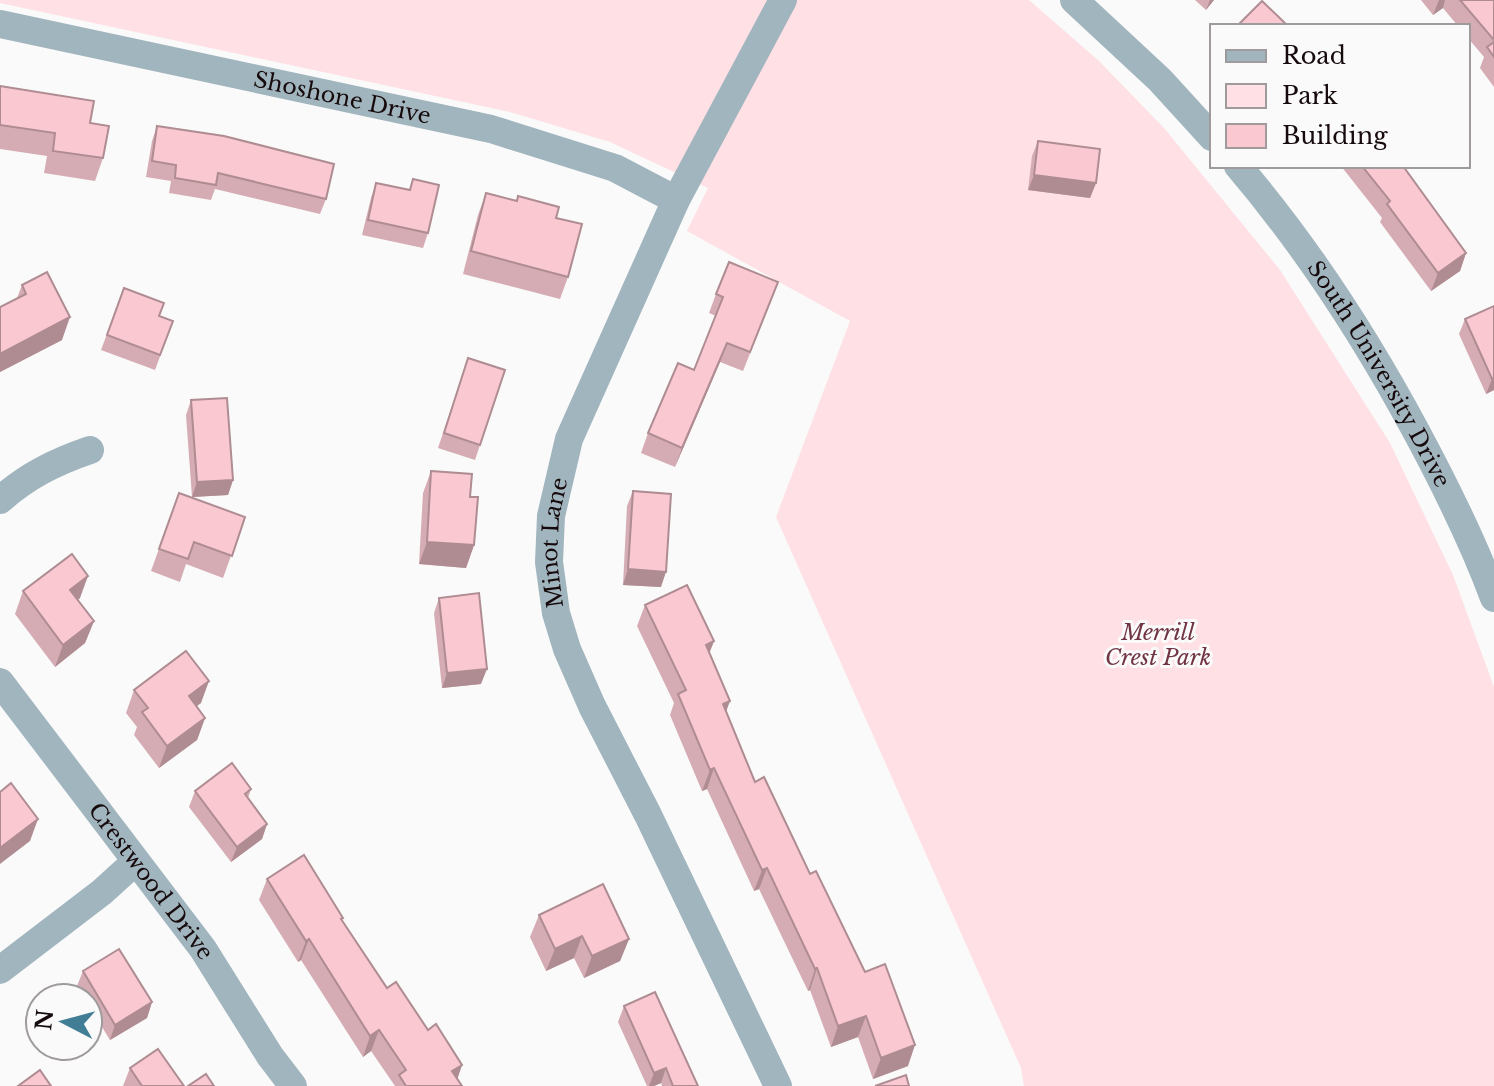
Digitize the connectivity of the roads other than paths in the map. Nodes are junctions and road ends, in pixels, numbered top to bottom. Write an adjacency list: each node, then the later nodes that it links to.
1 (783, 0): 6 (street, Minot Lane)
2 (1074, 0): 4 (street)
3 (0, 24): 6 (street, Shoshone Drive)
4 (1210, 135)
5 (1240, 168): 9 (street, South University Drive)
6 (676, 200): 14 (street, Minot Lane)
7 (90, 450): 8 (street)
8 (0, 500)
9 (1494, 598)
10 (0, 682): 11 (street, Crestwood Drive)
11 (135, 862): 12 (street); 13 (street, Crestwood Drive)
12 (0, 970)
13 (293, 1086)
14 (778, 1086)

